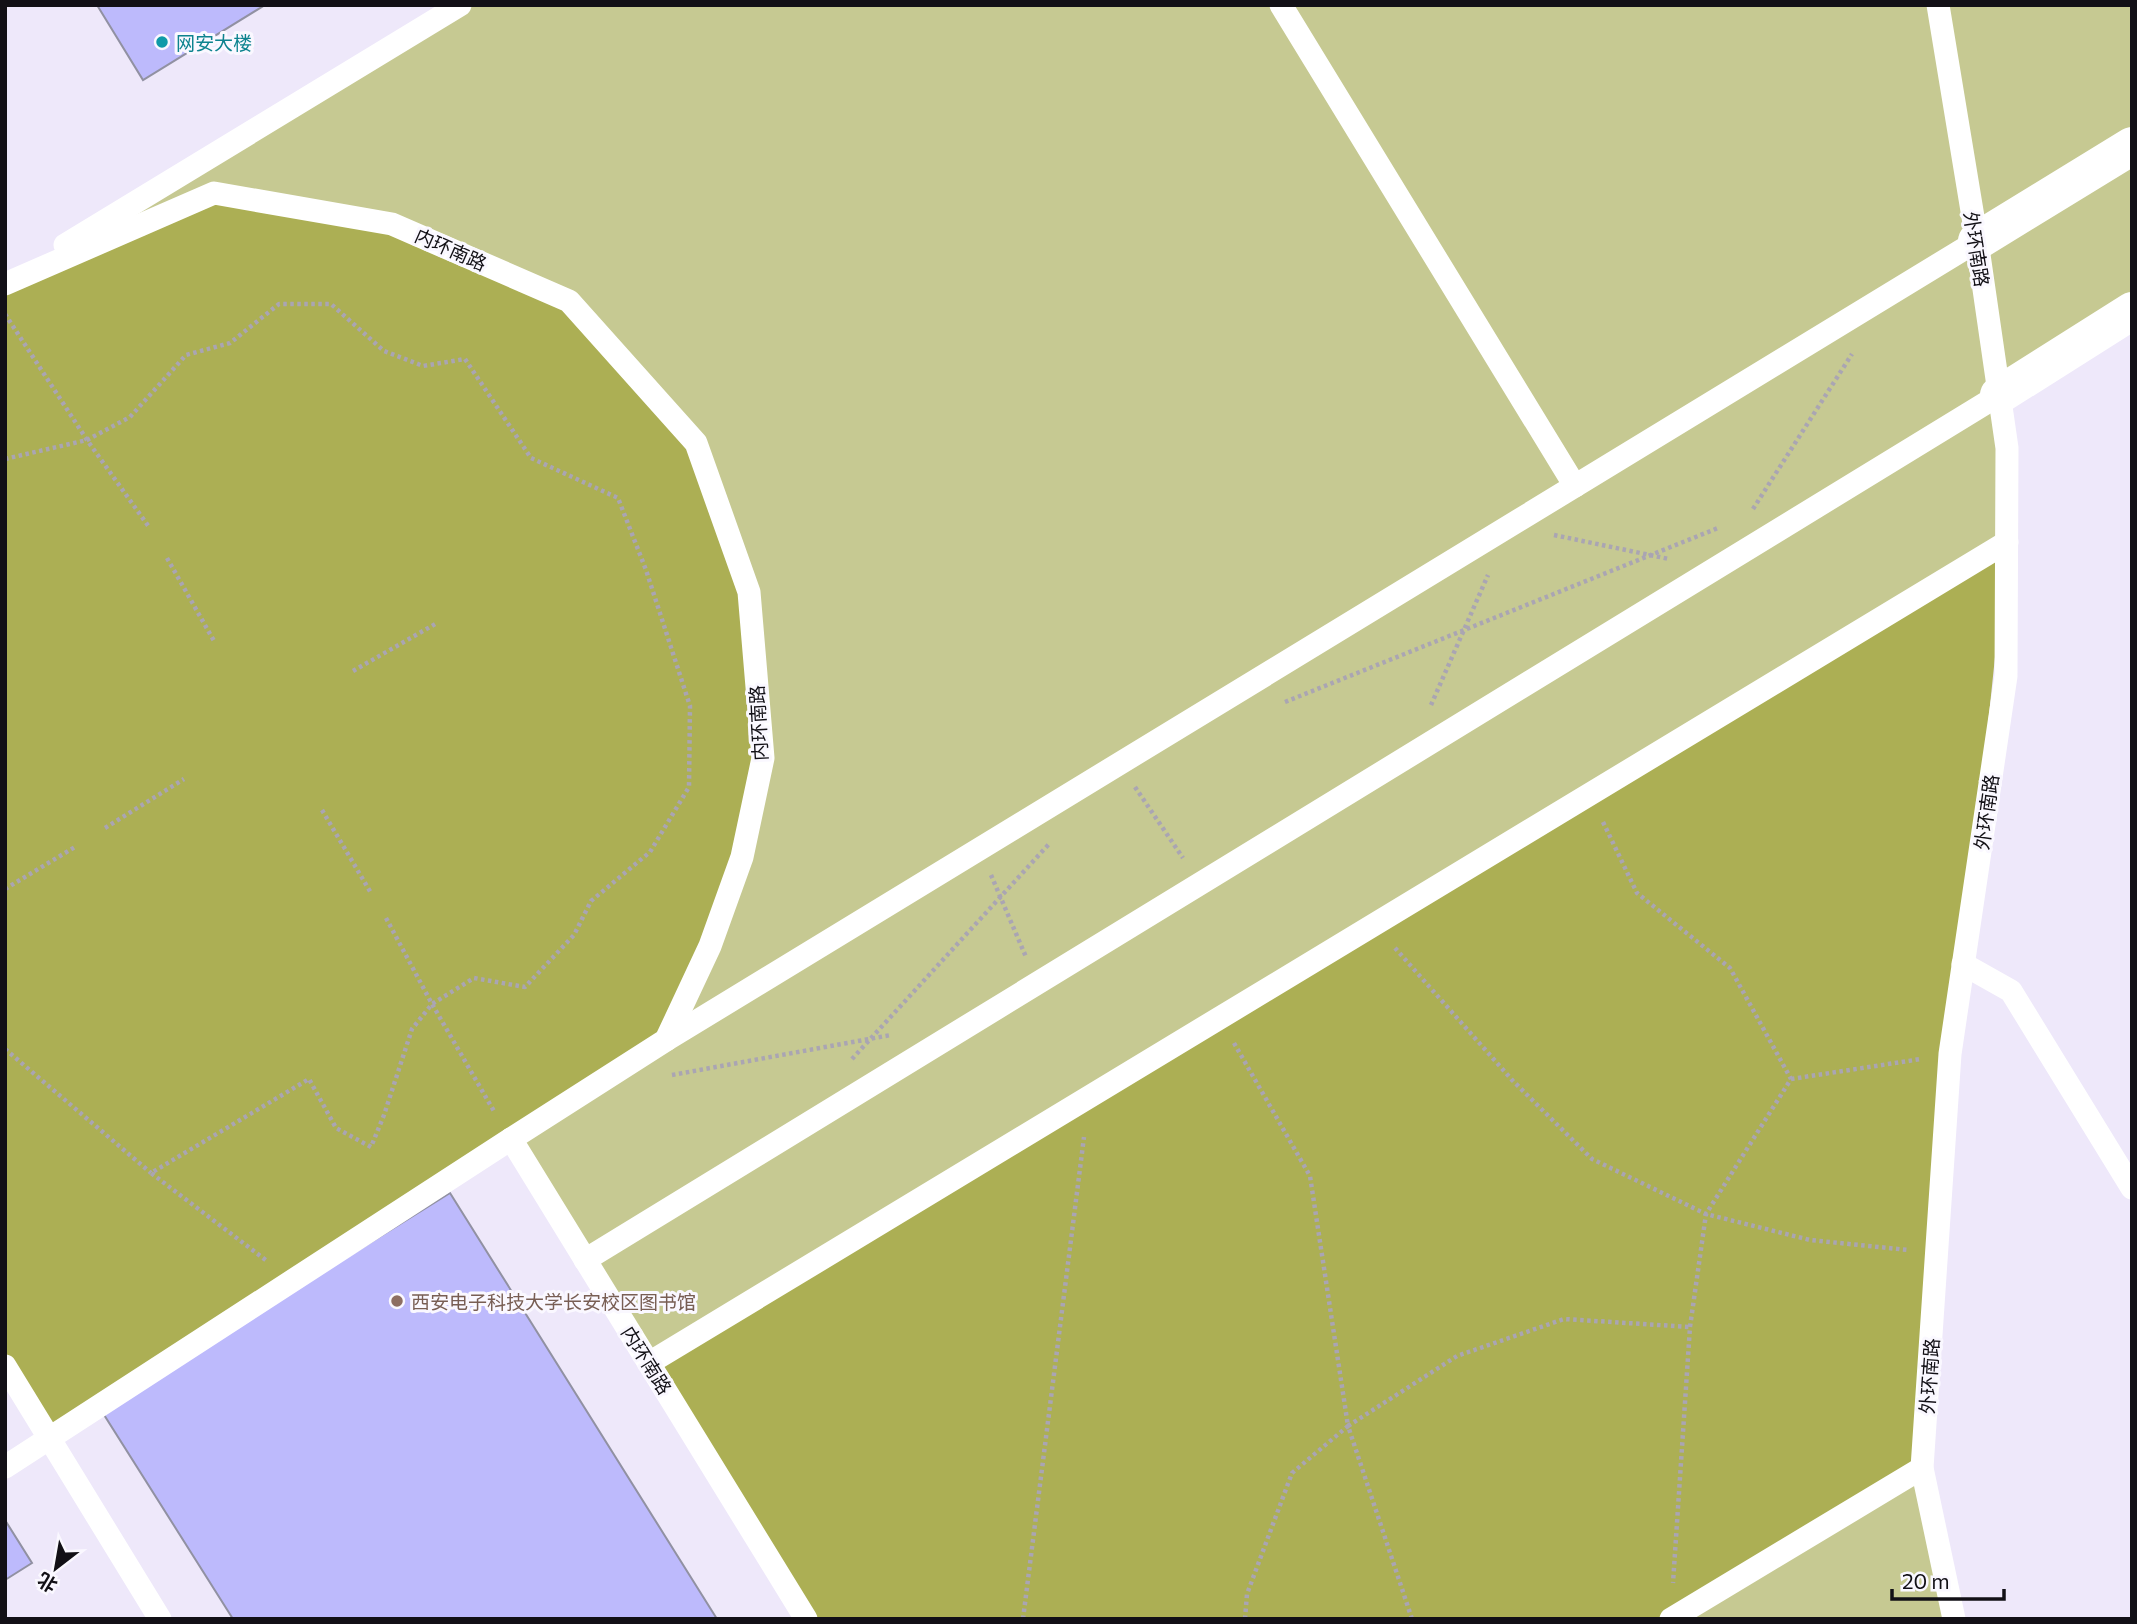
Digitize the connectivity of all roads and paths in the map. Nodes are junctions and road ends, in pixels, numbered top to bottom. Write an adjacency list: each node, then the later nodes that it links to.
1 (460, 5): 6 (lane)
2 (1281, 5): 13 (lane)
3 (1938, 5): 5 (lane, 外环南路)
4 (2132, 146): 5 (street)
5 (1977, 241): 10 (lane, 外环南路); 13 (lane)
6 (5, 283): 48 (lane, 内环南路)
7 (2132, 310): 10 (street)
8 (5, 314): 11 (path)
9 (1853, 353): 14 (path)
10 (1999, 395): 18 (lane, 外环南路); 21 (lane)
11 (87, 440): 12 (path); 17 (path); 44 (path)
12 (5, 459)
13 (1575, 486): 15 (lane)
14 (1761, 511)
15 (1510, 526): 19 (path); 23 (path); 35 (lane)
16 (1724, 526): 19 (path)
17 (149, 527)
18 (2007, 542): 30 (lane); 42 (lane, 外环南路)
19 (1650, 555): 21 (path); 23 (path)
20 (167, 558): 24 (path)
21 (1714, 569): 27 (lane)
22 (437, 623): 25 (path)
23 (1463, 632): 26 (path); 27 (path)
24 (214, 641)
25 (353, 671)
26 (1273, 706)
27 (1408, 756): 36 (lane)
28 (1128, 777): 36 (path)
29 (184, 779): 32 (path)
30 (1590, 794): 41 (lane); 53 (path)
31 (322, 810): 38 (path)
32 (105, 828)
33 (1056, 837): 39 (path)
34 (75, 848): 37 (path)
35 (981, 848): 39 (path); 48 (lane)
36 (1200, 884): 43 (lane)
37 (5, 889)
38 (371, 893)
39 (1000, 897): 43 (path); 47 (path)
40 (386, 918): 44 (path)
41 (1374, 925): 45 (lane); 58 (path)
42 (1963, 964): 50 (lane, 外环南路); 57 (lane)
43 (1038, 983): 60 (lane)
44 (432, 1004): 55 (path); 56 (path)
45 (1220, 1018): 54 (lane); 65 (path)
46 (895, 1034): 47 (path)
47 (870, 1039): 51 (path); 52 (path)
48 (666, 1040): 55 (lane)
49 (5, 1049): 56 (path)
50 (1950, 1054): 53 (path); 59 (lane, 外环南路)
51 (844, 1068)
52 (664, 1076)
53 (1791, 1079): 58 (path)
54 (1089, 1097): 63 (lane); 72 (path)
55 (511, 1139): 60 (lane, 内环南路); 61 (lane)
56 (151, 1173): 61 (path)
57 (2132, 1188)
58 (1706, 1214): 59 (path); 62 (path)
59 (1937, 1253): 68 (lane, 外环南路)
60 (586, 1260): 63 (lane, 内环南路)
61 (293, 1281): 66 (lane)
62 (1690, 1327): 65 (path); 69 (path)
63 (649, 1363): 71 (lane, 内环南路)
64 (5, 1366): 66 (lane)
65 (1348, 1426): 73 (path); 74 (path)
66 (50, 1438): 67 (lane); 70 (lane)
67 (5, 1467)
68 (1922, 1468): 75 (lane); 76 (lane, 外环南路)
69 (1672, 1591)
70 (160, 1619)
71 (806, 1619)
72 (1023, 1619)
73 (1245, 1619)
74 (1412, 1619)
75 (1671, 1619)
76 (1954, 1619)

